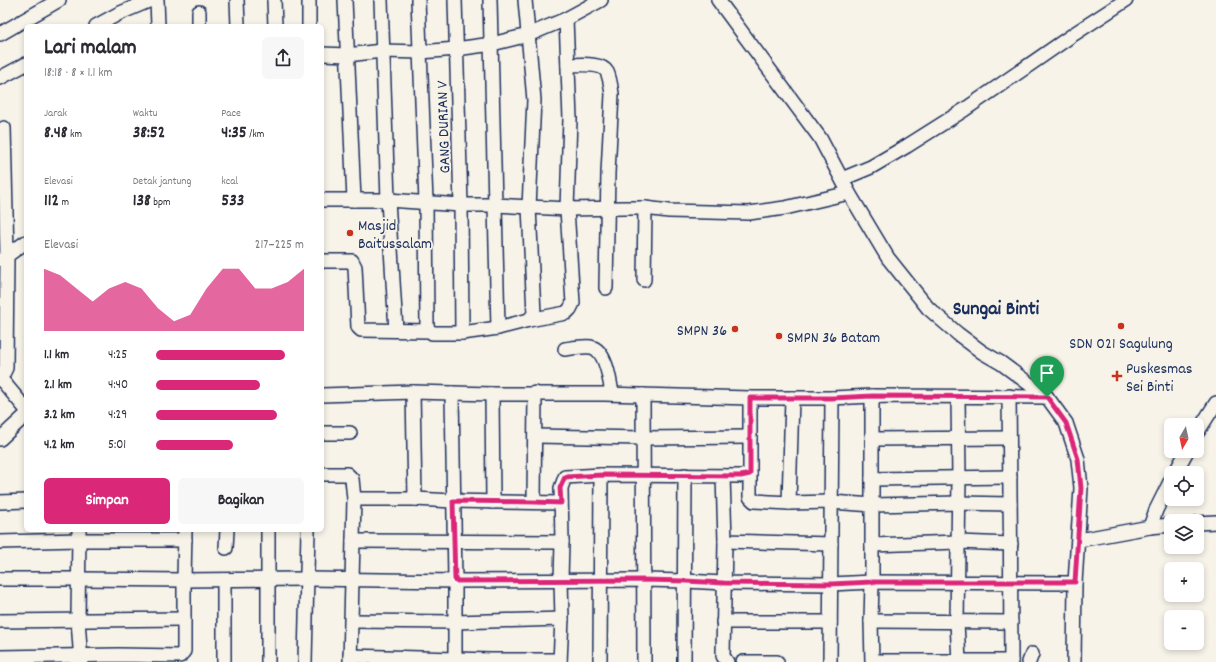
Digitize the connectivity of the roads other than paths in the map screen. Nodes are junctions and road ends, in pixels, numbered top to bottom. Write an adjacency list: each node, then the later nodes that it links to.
1 (59, 0): 26 (street)
2 (119, 0): 18 (street)
3 (151, 0): 18 (street)
4 (157, 0): 21 (street)
5 (237, 0): 23 (street)
6 (274, 0): 24 (street)
7 (308, 0): 25 (street)
8 (345, 0): 33 (street)
9 (381, 0): 30 (street)
10 (418, 0): 31 (street)
11 (455, 0): 29 (street, GANG DURIAN V)
12 (490, 0): 28 (street)
13 (525, 0): 27 (street)
14 (601, 0): 19 (street)
15 (718, 0): 38 (street)
16 (1126, 0): 38 (street)
17 (199, 12): 22 (street)
18 (118, 14): 20 (street)
19 (566, 19): 27 (street); 35 (street)
20 (100, 24)
21 (158, 24)
22 (200, 24)
23 (238, 24)
24 (275, 24)
25 (309, 24)
26 (0, 34)
27 (528, 35): 28 (street); 46 (street)
28 (492, 44): 29 (street); 45 (street)
29 (456, 49): 31 (street); 44 (street, GANG DURIAN V)
30 (382, 51): 31 (street); 33 (street); 42 (street)
31 (420, 52): 43 (street)
32 (324, 54): 33 (street)
33 (347, 56): 41 (street)
34 (24, 65): 36 (street)
35 (568, 65): 47 (street); 49 (street)
36 (0, 78)
37 (4, 128): 51 (street)
38 (842, 179): 39 (street)
39 (849, 193): 48 (street); 73 (street)
40 (324, 200): 41 (street)
41 (354, 200): 42 (street)
42 (388, 200): 43 (street); 58 (street)
43 (426, 202): 44 (street); 59 (street)
44 (461, 205): 45 (street); 60 (street, GANG DURIAN V)
45 (495, 205): 46 (street); 57 (street)
46 (529, 207): 49 (street); 56 (street)
47 (607, 207): 48 (street); 49 (street); 54 (street)
48 (645, 208): 53 (street)
49 (567, 209): 56 (street)
50 (24, 243): 51 (street)
51 (3, 258): 55 (street)
52 (324, 261): 58 (street)
53 (644, 280)
54 (606, 288)
55 (3, 315): 62 (street)
56 (529, 320): 57 (street)
57 (498, 328): 60 (street)
58 (396, 330): 59 (street)
59 (430, 331): 60 (street)
60 (462, 333)
61 (565, 349): 67 (street)
62 (0, 379): 78 (street)
63 (413, 392): 64 (street); 68 (street); 101 (street)
64 (452, 393): 66 (street); 103 (street)
65 (536, 393): 66 (street); 67 (street); 83 (street)
66 (492, 394): 105 (street)
67 (612, 394): 69 (street)
68 (324, 395)
69 (643, 396): 74 (street); 85 (street)
70 (872, 396): 72 (street); 76 (street); 89 (street)
71 (1009, 396): 72 (street); 73 (street); 87 (street)
72 (958, 397): 86 (street)
73 (1047, 397): 122 (street)
74 (750, 398): 75 (street); 84 (street)
75 (792, 398): 76 (street); 109 (street)
76 (832, 398): 107 (street)
77 (1216, 403): 80 (street)
78 (24, 407)
79 (24, 417): 88 (street)
80 (1204, 422)
81 (324, 433): 82 (street)
82 (350, 433)
83 (535, 436): 85 (street); 106 (street)
84 (750, 437): 85 (street); 91 (street)
85 (644, 438): 94 (street)
86 (959, 438): 87 (street); 89 (street); 97 (street)
87 (1010, 438): 96 (street)
88 (0, 439)
89 (872, 439): 98 (street)
90 (324, 474): 100 (street)
91 (750, 474): 95 (street); 109 (street)
92 (602, 475): 94 (street); 108 (street); 143 (street)
93 (685, 475): 94 (street); 95 (street); 144 (street)
94 (643, 476): 141 (street)
95 (723, 476): 124 (street)
96 (1010, 477): 97 (street); 111 (street)
97 (959, 478): 98 (street); 110 (street)
98 (872, 479): 112 (street)
99 (1164, 494): 116 (street)
100 (354, 499): 101 (street); 123 (street)
101 (415, 499): 103 (street)
102 (24, 501): 104 (street)
103 (453, 501): 105 (street); 126 (street)
104 (0, 502)
105 (493, 502): 106 (street)
106 (534, 502): 108 (street)
107 (831, 502): 109 (street); 112 (street); 129 (street)
108 (561, 503): 127 (street)
109 (789, 503)
110 (958, 503): 111 (street); 112 (street); 128 (street)
111 (1010, 504): 131 (street)
112 (873, 505): 130 (street)
113 (1216, 522): 114 (street)
114 (1204, 523)
115 (1164, 526): 116 (street)
116 (1150, 527): 122 (street)
117 (227, 532): 132 (street)
118 (268, 532): 135 (street)
119 (308, 532): 136 (street)
120 (79, 535): 121 (street); 125 (street); 134 (street)
121 (185, 535): 137 (street)
122 (1078, 540): 148 (street)
123 (353, 541): 126 (street); 139 (street)
124 (725, 541): 129 (street); 149 (street)
125 (0, 542)
126 (454, 542): 127 (street); 142 (street)
127 (562, 542): 140 (street)
128 (958, 542): 130 (street); 131 (street); 146 (street)
129 (831, 544): 150 (street)
130 (872, 544): 145 (street)
131 (1011, 544): 147 (street)
132 (226, 548)
133 (0, 579): 134 (street)
134 (78, 579): 137 (street); 153 (street)
135 (268, 579): 136 (street); 138 (street); 176 (street)
136 (307, 579): 139 (street); 177 (street)
137 (184, 580): 138 (street); 151 (street)
138 (224, 580): 175 (street)
139 (352, 580): 142 (street); 155 (street)
140 (561, 580): 142 (street); 143 (street); 152 (street)
141 (644, 580): 143 (street); 144 (street); 179 (street)
142 (455, 581): 157 (street)
143 (601, 581): 178 (street)
144 (685, 581): 149 (street); 180 (street)
145 (872, 582): 146 (street); 150 (street); 156 (street)
146 (958, 582): 147 (street); 160 (street)
147 (1012, 582): 148 (street); 161 (street)
148 (1075, 582): 188 (street)
149 (724, 583): 150 (street); 158 (street)
150 (831, 584): 159 (street)
151 (184, 619): 153 (street); 166 (street)
152 (562, 619): 157 (street); 173 (street)
153 (78, 620): 154 (street); 165 (street)
154 (0, 621)
155 (352, 621): 157 (street); 167 (street)
156 (871, 621): 160 (street); 186 (street)
157 (455, 622): 170 (street)
158 (723, 622): 159 (street); 181 (street)
159 (830, 622): 185 (street)
160 (957, 622): 161 (street); 187 (street)
161 (1011, 622): 174 (street)
162 (0, 657): 164 (street)
163 (118, 658): 165 (street); 166 (street)
164 (41, 659): 165 (street)
165 (81, 659)
166 (159, 659)
167 (350, 659): 168 (street)
168 (376, 660): 169 (street)
169 (414, 660): 170 (street)
170 (454, 660): 171 (street)
171 (490, 661): 172 (street)
172 (530, 661): 173 (street)
173 (560, 661)
174 (1011, 661): 187 (street)
175 (224, 662)
176 (268, 662)
177 (306, 662)
178 (600, 662)
179 (644, 662)
180 (684, 662)
181 (727, 662)
182 (733, 662): 183 (street)
183 (743, 662): 184 (street)
184 (777, 662)
185 (830, 662)
186 (872, 662): 187 (street)
187 (959, 662)
188 (1074, 662)

